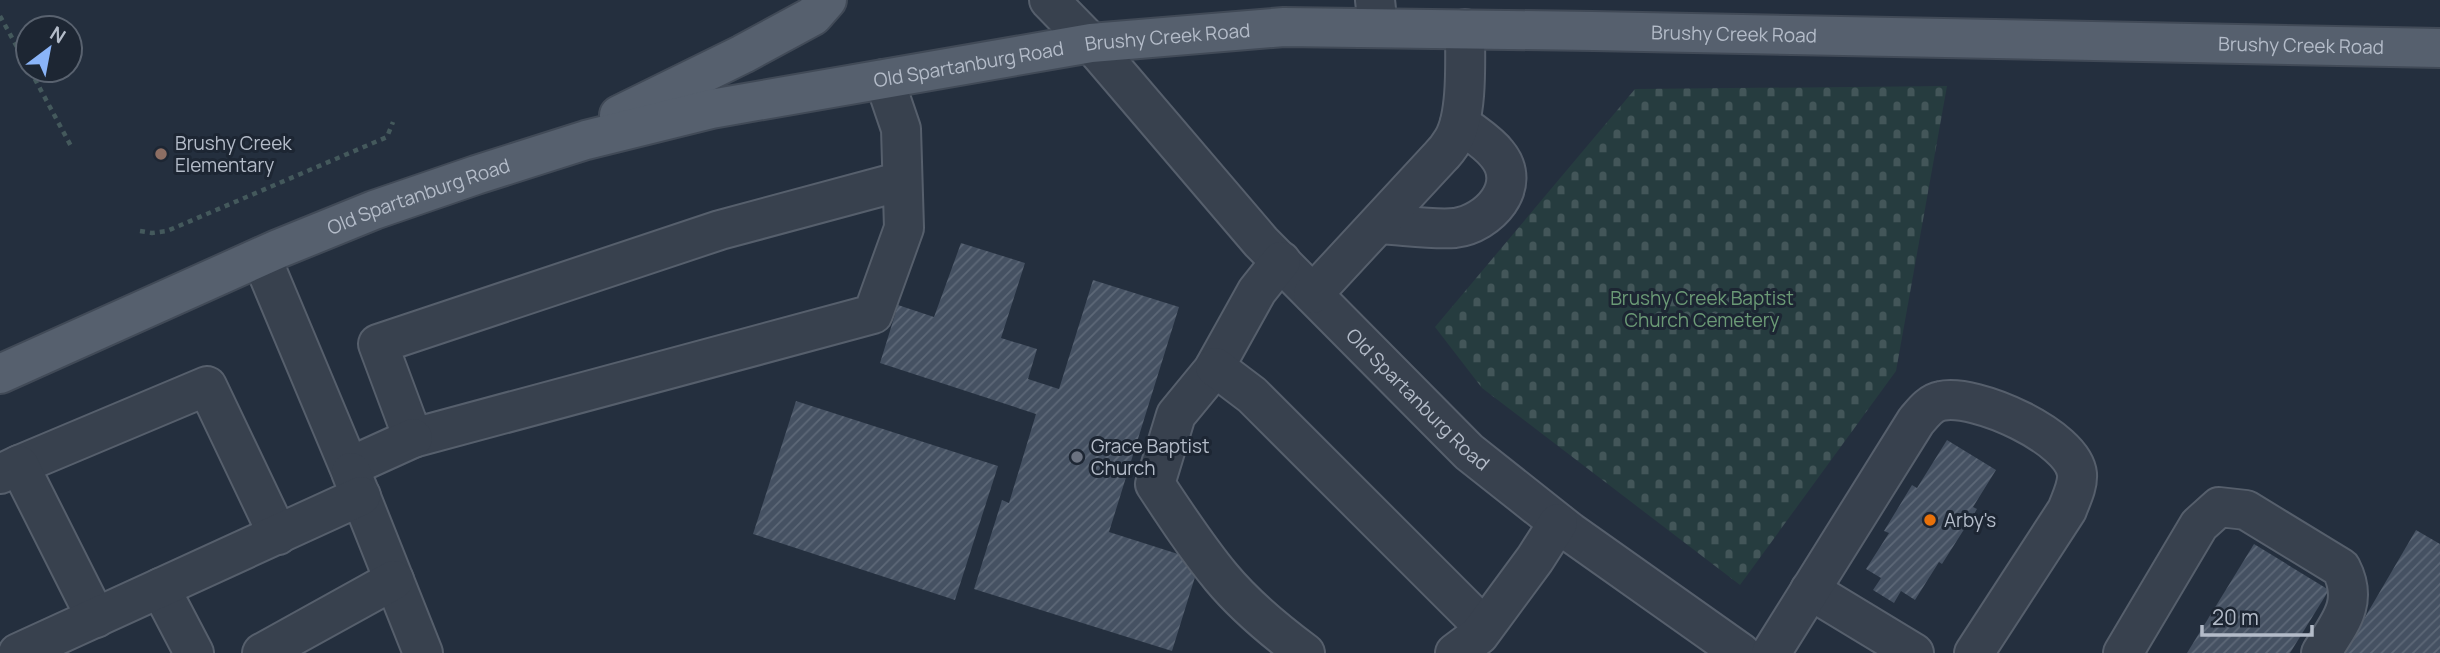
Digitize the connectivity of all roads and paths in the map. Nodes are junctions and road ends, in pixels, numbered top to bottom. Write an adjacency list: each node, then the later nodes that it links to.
1 (827, 0): 14 (main road)
2 (1049, 0): 7 (street, Brushy Creek Road)
3 (1376, 14): 5 (main road, Brushy Creek Road); 7 (main road, Brushy Creek Road)
4 (0, 16): 6 (path)
5 (1465, 29): 8 (main road, Brushy Creek Road); 12 (street)
6 (14, 42)
7 (1091, 43): 9 (main road, Old Spartanburg Road); 19 (street, Old Spartanburg Road)
8 (2440, 48)
9 (884, 79): 14 (main road, Old Spartanburg Road); 15 (street)
10 (37, 84): 13 (path)
11 (393, 122): 17 (path)
12 (1460, 123): 16 (street); 16 (street)
13 (72, 148)
14 (540, 155): 18 (main road, Old Spartanburg Road)
15 (902, 181): 23 (street); 23 (street)
16 (1378, 224): 20 (street)
17 (140, 231)
18 (261, 257): 22 (main road, Old Spartanburg Road); 25 (street)
19 (1281, 261): 20 (street, Old Spartanburg Road); 21 (street)
20 (1313, 294): 26 (street, Old Spartanburg Road)
21 (1215, 367): 32 (street); 37 (street)
22 (0, 374)
23 (413, 438): 25 (street)
24 (10, 470): 27 (street); 31 (street)
25 (355, 482): 27 (street); 28 (street)
26 (1558, 523): 32 (street); 39 (street, Old Spartanburg Road)
27 (278, 535): 29 (street)
28 (394, 580): 35 (street); 36 (street)
29 (160, 589): 31 (street); 34 (street)
30 (1810, 590): 40 (street); 41 (street); 42 (street)
31 (96, 618): 33 (street)
32 (1484, 627): 38 (street)
33 (18, 653)
34 (194, 653)
35 (262, 653)
36 (423, 653)
37 (1305, 653)
38 (1455, 653)
39 (1741, 653)
40 (1771, 653)
41 (1914, 653)
42 (1974, 653)
43 (2123, 653): 44 (street)
44 (2321, 653)

